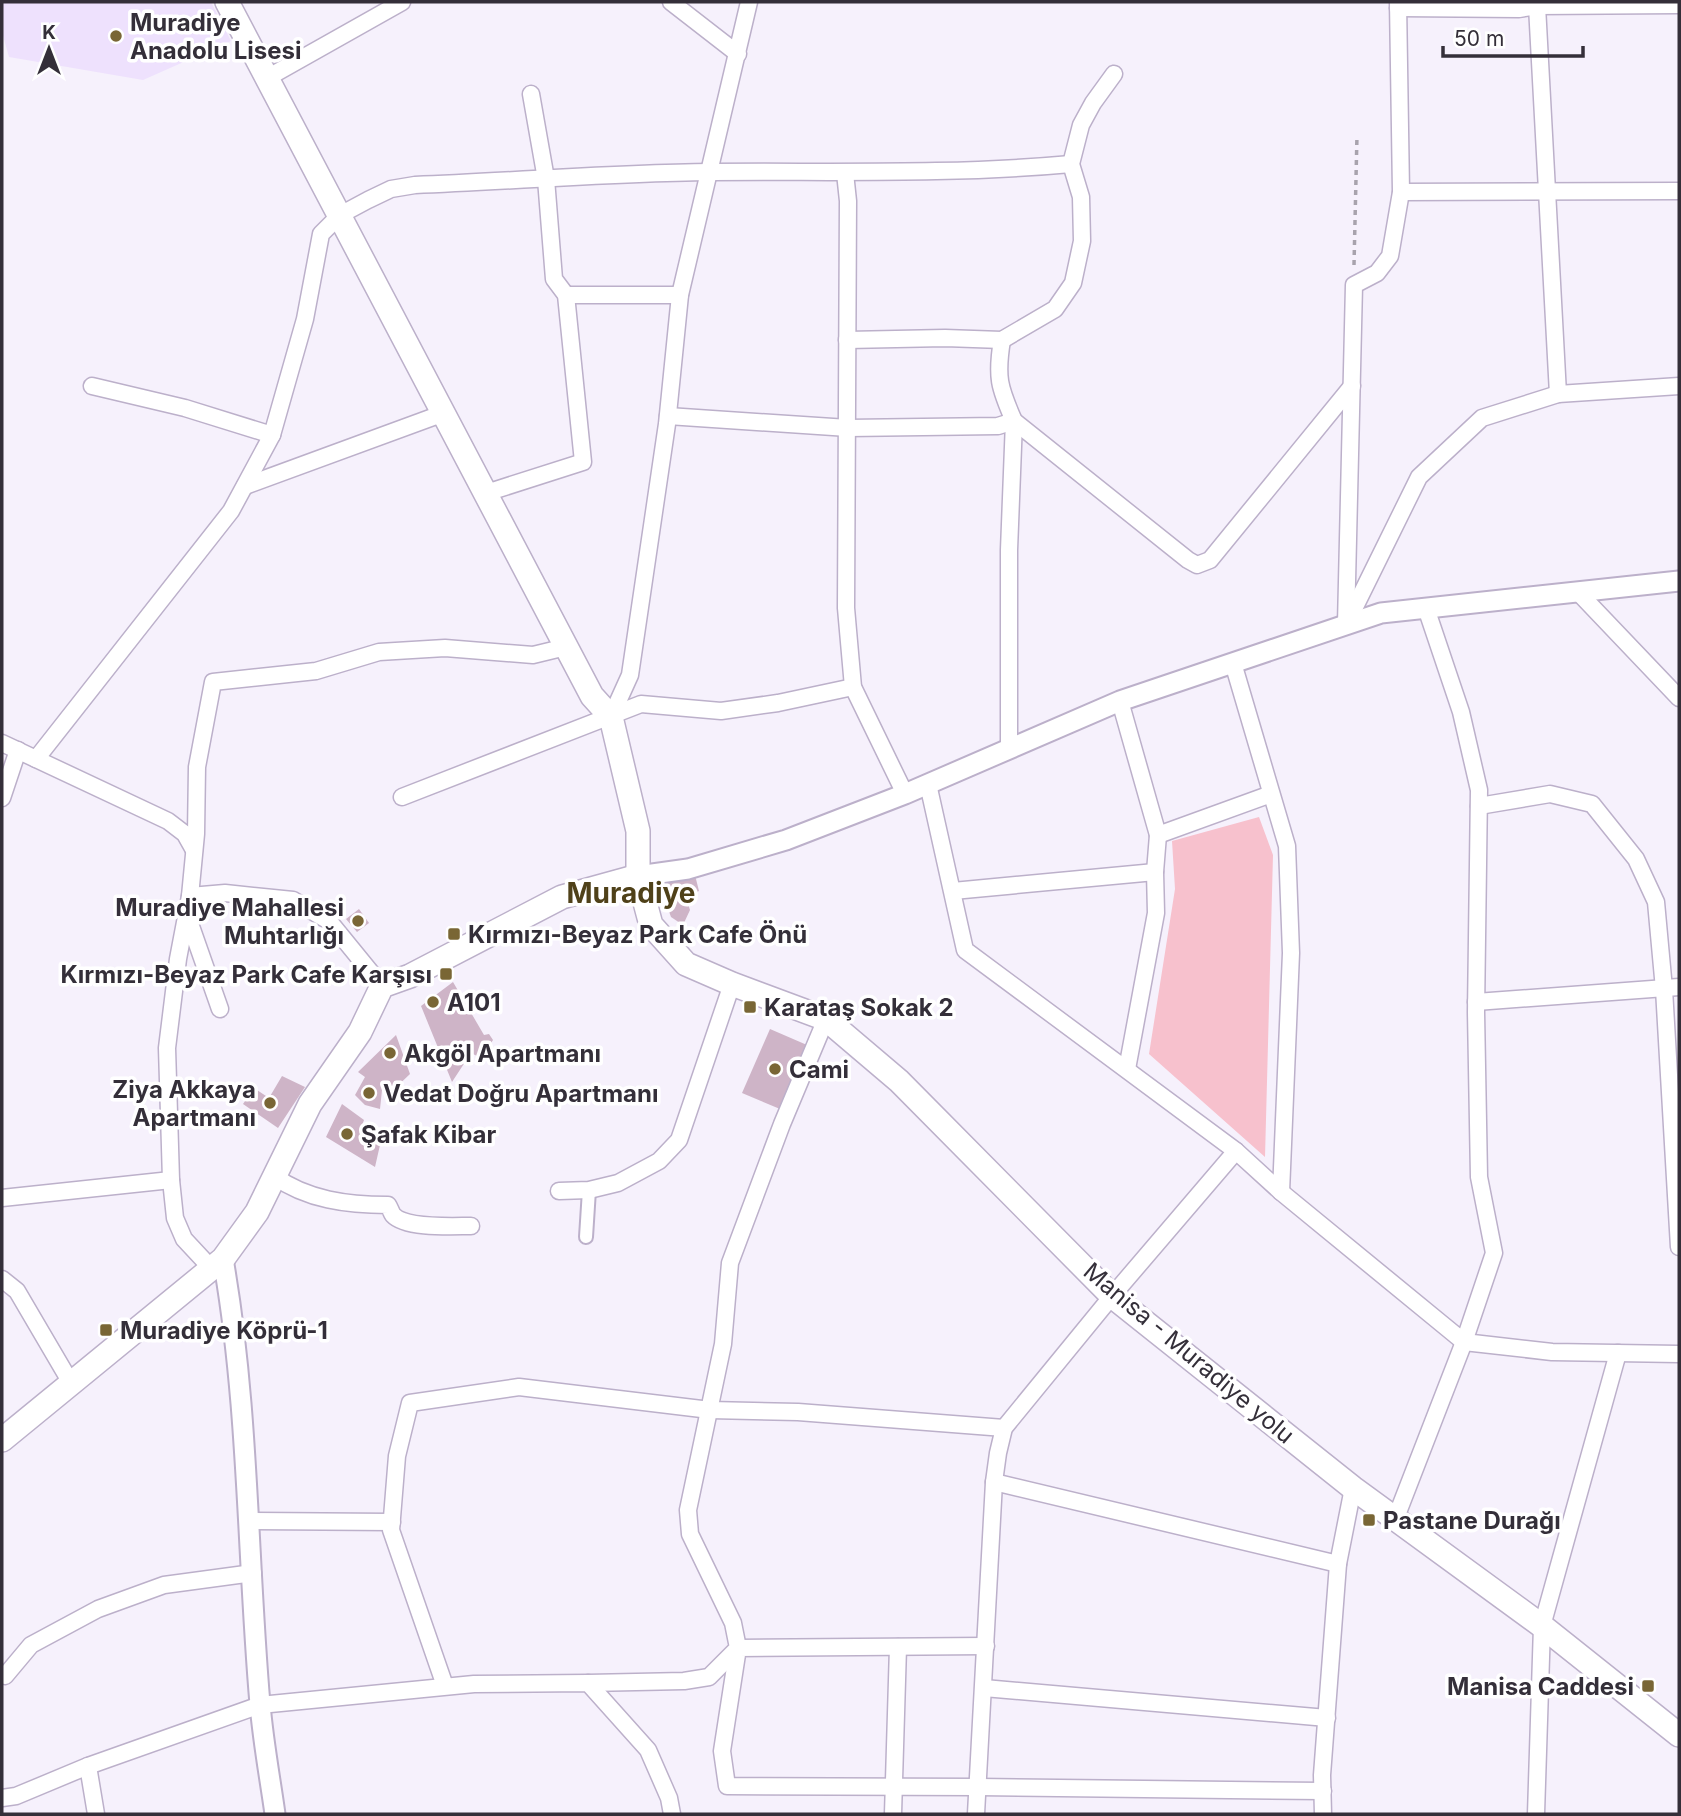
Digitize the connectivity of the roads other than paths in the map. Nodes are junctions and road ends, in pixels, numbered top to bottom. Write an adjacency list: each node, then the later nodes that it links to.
1 (227, 2): 10 (main road)
2 (402, 2): 10 (street)
3 (671, 2): 8 (street)
4 (749, 2): 8 (street)
5 (1398, 5): 7 (street); 17 (street)
6 (1679, 5): 7 (street)
7 (1536, 6): 18 (street)
8 (738, 54): 13 (street)
9 (1114, 74): 12 (street)
10 (267, 78): 19 (main road)
11 (531, 94): 15 (street)
12 (1071, 164): 14 (street); 23 (street)
13 (710, 172): 14 (street); 15 (street); 21 (street)
14 (845, 173): 22 (street)
15 (546, 179): 19 (street); 20 (street)
16 (1679, 191): 18 (street)
17 (1401, 192): 18 (street); 25 (street)
18 (1547, 192): 27 (street)
19 (340, 215): 28 (main road); 32 (street)
20 (566, 295): 21 (street); 34 (street)
21 (680, 295): 29 (street)
22 (847, 340): 23 (street); 31 (street)
23 (1002, 340): 30 (street)
24 (92, 386): 32 (street)
25 (1352, 386): 30 (street); 38 (street)
26 (1679, 386): 27 (street)
27 (1558, 394): 38 (street)
28 (444, 413): 33 (street); 34 (main road)
29 (668, 416): 31 (street); 44 (street)
30 (1014, 421): 31 (street); 46 (street)
31 (848, 428): 41 (street)
32 (272, 435): 33 (street)
33 (245, 486): 48 (street)
34 (486, 493): 39 (main road)
35 (1679, 581): 36 (street)
36 (1578, 592): 37 (street); 42 (street)
37 (1426, 608): 38 (street); 54 (street)
38 (1346, 624): 40 (street)
39 (566, 646): 44 (main road); 56 (street)
40 (1233, 663): 43 (street); 51 (street)
41 (853, 687): 44 (street); 50 (street)
42 (1679, 698)
43 (1120, 701): 46 (street); 55 (street)
44 (611, 718): 52 (street); 58 (main road, Manisa - Muradiye yolu)
45 (2, 743): 47 (street)
46 (1009, 749): 49 (street)
47 (18, 750): 48 (street); 53 (street)
48 (36, 759): 56 (street)
49 (928, 784): 50 (street); 59 (street)
50 (905, 794): 58 (street)
51 (1271, 794): 55 (street); 75 (street)
52 (402, 797)
53 (2, 798)
54 (1479, 806): 64 (street); 65 (street)
55 (1158, 835): 57 (street)
56 (194, 850): 60 (street)
57 (1155, 872): 59 (street); 68 (street)
58 (638, 876): 62 (main road, Manisa - Muradiye yolu); 63 (main road)
59 (953, 891): 68 (street)
60 (190, 896): 61 (street); 63 (street)
61 (187, 914): 66 (street); 72 (street)
62 (732, 985): 67 (main road, Manisa - Muradiye yolu); 74 (street)
63 (382, 986): 70 (main road)
64 (1672, 988): 65 (street); 71 (street)
65 (1476, 1002): 83 (street)
66 (220, 1009)
67 (826, 1019): 82 (main road, Manisa - Muradiye yolu); 87 (street)
68 (1127, 1069): 69 (street)
69 (1236, 1151): 75 (street); 82 (street)
70 (274, 1176): 77 (street); 80 (main road)
71 (1677, 1179): 79 (street)
72 (171, 1180): 76 (street); 80 (street)
73 (559, 1191): 74 (street)
74 (589, 1191): 78 (street)
75 (1281, 1192): 83 (street)
76 (2, 1198)
77 (471, 1226)
78 (586, 1237)
79 (1679, 1247)
80 (217, 1263): 86 (main road); 93 (street)
81 (2, 1279): 86 (street)
82 (1112, 1296): 88 (street); 91 (main road, Manisa - Muradiye yolu)
83 (1464, 1342): 84 (street); 92 (street)
84 (1618, 1353): 85 (street); 97 (street)
85 (1679, 1354)
86 (71, 1383): 89 (main road)
87 (710, 1410): 88 (street); 94 (street); 100 (street)
88 (1004, 1428): 90 (street)
89 (2, 1440)
90 (994, 1482): 95 (street); 98 (street)
91 (1353, 1488): 92 (main road, Manisa - Muradiye yolu); 95 (street)
92 (1395, 1520): 97 (main road, Manisa - Muradiye yolu)
93 (250, 1521): 94 (street); 96 (street)
94 (392, 1522): 103 (street)
95 (1338, 1564): 106 (street)
96 (253, 1573): 101 (street); 105 (street)
97 (1542, 1626): 107 (main road, Manisa - Muradiye yolu); 119 (street)
98 (986, 1646): 99 (street); 104 (street)
99 (898, 1647): 100 (street); 110 (street)
100 (738, 1648): 102 (street); 110 (street)
101 (5, 1676)
102 (588, 1683): 103 (street); 115 (street)
103 (445, 1686): 105 (street)
104 (984, 1688): 106 (street); 109 (street)
105 (260, 1705): 108 (street); 114 (street)
106 (1327, 1718): 111 (street)
107 (1677, 1727)
108 (88, 1766): 112 (street); 113 (street)
109 (978, 1787): 110 (street); 111 (street); 117 (street)
110 (894, 1788): 116 (street)
111 (1323, 1791): 118 (street)
112 (2, 1798)
113 (96, 1814)
114 (275, 1814)
115 (672, 1814)
116 (893, 1814)
117 (976, 1814)
118 (1323, 1814)
119 (1536, 1814)

